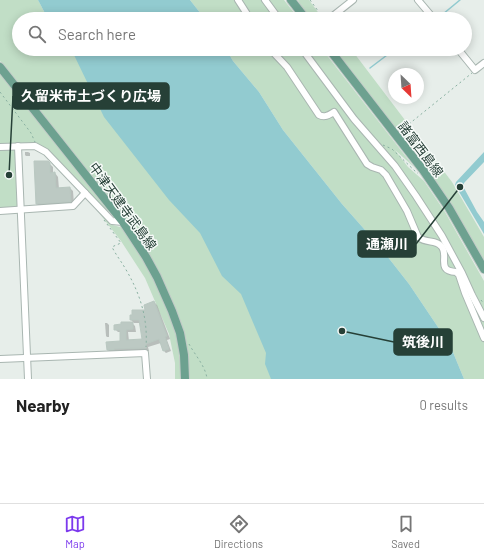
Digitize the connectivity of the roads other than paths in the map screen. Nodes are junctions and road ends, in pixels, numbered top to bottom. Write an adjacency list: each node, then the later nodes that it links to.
1 (238, 0): 6 (street)
2 (265, 0): 7 (street)
3 (353, 0): 9 (street)
4 (418, 0): 10 (street)
5 (294, 2): 8 (main road)
6 (246, 12)
7 (274, 12)
8 (301, 12)
9 (338, 12)
10 (428, 12)
11 (277, 56): 25 (street)
12 (307, 56): 24 (street)
13 (334, 56): 23 (main road, 諸富西島線)
14 (464, 56): 15 (street)
15 (484, 63)
16 (0, 67): 22 (main road, 中津天建寺武島線)
17 (18, 146): 18 (street); 19 (street); 20 (street)
18 (0, 147)
19 (85, 193): 20 (street); 22 (street)
20 (21, 210): 21 (street); 26 (street)
21 (0, 211)
22 (123, 222): 30 (main road, 中津天建寺武島線)
23 (484, 269)
24 (484, 318)
25 (484, 338)
26 (27, 358): 27 (street); 28 (street); 29 (street)
27 (0, 359)
28 (28, 379)
29 (147, 379)
30 (185, 379)

